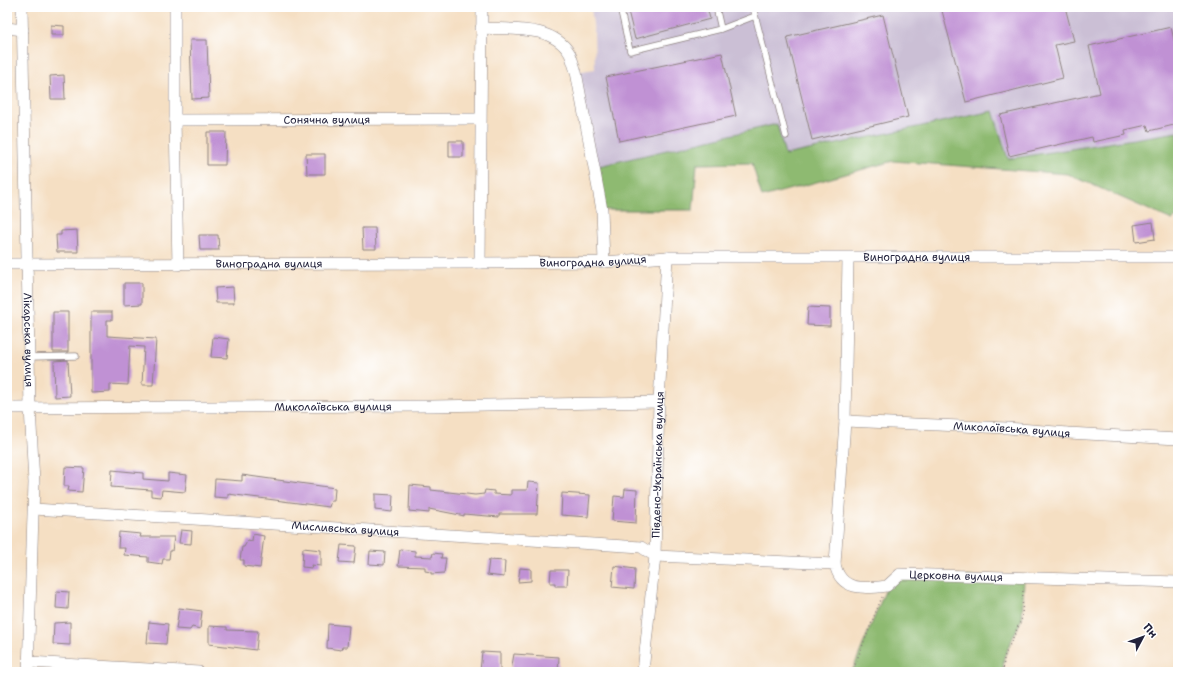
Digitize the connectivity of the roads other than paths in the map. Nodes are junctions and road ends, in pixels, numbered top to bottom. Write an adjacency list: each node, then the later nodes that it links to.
1 (22, 7): 11 (street, Лікарська вулиця)
2 (175, 7): 13 (street)
3 (482, 7): 9 (street)
4 (620, 7): 10 (lane)
5 (716, 7): 10 (lane)
6 (753, 7): 7 (lane)
7 (755, 16): 10 (lane); 14 (lane)
8 (7, 28): 11 (street)
9 (481, 28): 12 (street); 18 (street)
10 (721, 29)
11 (23, 30): 21 (street, Лікарська вулиця)
12 (480, 119): 13 (street, Сонячна вулиця); 19 (street)
13 (175, 120): 22 (street)
14 (786, 136)
15 (667, 257): 17 (street, Виноградна вулиця); 18 (street, Виноградна вулиця); 25 (street, Південо-Українська вулиця)
16 (1178, 257): 17 (street, Виноградна вулиця)
17 (848, 259): 28 (street)
18 (604, 262): 19 (street, Виноградна вулиця)
19 (480, 263): 22 (street, Виноградна вулиця)
20 (7, 264): 21 (street, Виноградна вулиця)
21 (28, 265): 22 (street, Виноградна вулиця); 24 (street, Лікарська вулиця)
22 (178, 265)
23 (76, 356): 24 (lane)
24 (29, 357): 26 (street, Лікарська вулиця)
25 (659, 402): 26 (street, Миколаївська вулиця); 31 (street, Південо-Українська вулиця)
26 (30, 407): 27 (street, Миколаївська вулиця); 30 (street, Лікарська вулиця)
27 (7, 408)
28 (845, 422): 29 (street, Миколаївська вулиця); 32 (street)
29 (1178, 439)
30 (34, 509): 31 (street, Мисливська вулиця); 34 (street, Лікарська вулиця)
31 (654, 556): 32 (street); 36 (street, Південо-Українська вулиця)
32 (835, 564): 33 (street, Церковна вулиця)
33 (1178, 582)
34 (29, 667): 35 (street)
35 (199, 672)
36 (643, 672)

